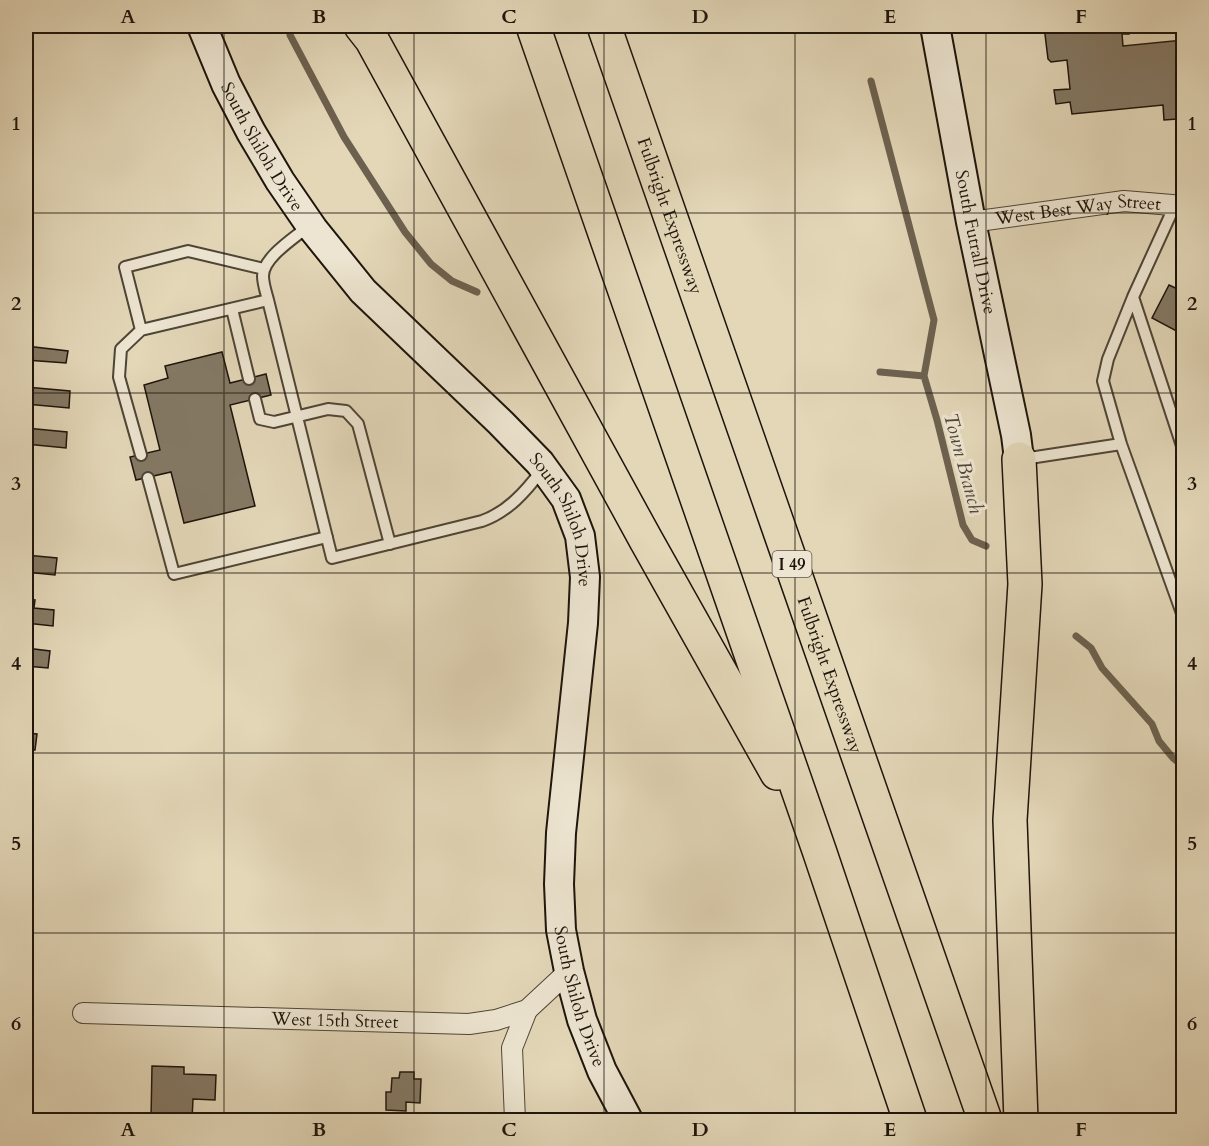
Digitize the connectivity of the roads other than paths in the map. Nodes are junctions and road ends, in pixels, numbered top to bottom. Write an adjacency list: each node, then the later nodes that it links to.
1 (202, 26): 8 (street, South Shiloh Drive)
2 (361, 26): 26 (highway)
3 (533, 26): 26 (highway)
4 (604, 26): 33 (highway, Fulbright Expressway / I 49)
5 (935, 26): 7 (street, South Futrall Drive)
6 (1179, 205): 7 (street, West Best Way Street); 10 (lane)
7 (971, 222): 20 (street, South Futrall Drive)
8 (310, 224): 9 (lane); 21 (street, South Shiloh Drive)
9 (264, 269): 11 (lane); 13 (lane)
10 (1133, 297): 17 (lane); 18 (lane)
11 (268, 300): 12 (lane); 16 (lane)
12 (232, 309): 13 (lane); 14 (lane)
13 (141, 330): 19 (lane)
14 (249, 379)
15 (255, 399): 16 (lane)
16 (297, 417): 23 (lane); 24 (lane)
17 (1121, 444): 20 (lane); 25 (lane)
18 (1184, 452)
19 (141, 455)
20 (1019, 459): 34 (highway)
21 (544, 467): 24 (lane); 27 (street, South Shiloh Drive)
22 (148, 478): 23 (lane)
23 (327, 537): 24 (lane)
24 (390, 544)
25 (1184, 619)
26 (819, 850): 32 (highway)
27 (569, 971): 28 (street, West 15th Street); 31 (street, South Shiloh Drive)
28 (527, 1010): 29 (street, West 15th Street); 30 (street)
29 (83, 1013)
30 (515, 1120)
31 (628, 1120)
32 (910, 1120)
33 (985, 1120)
34 (1021, 1120)

